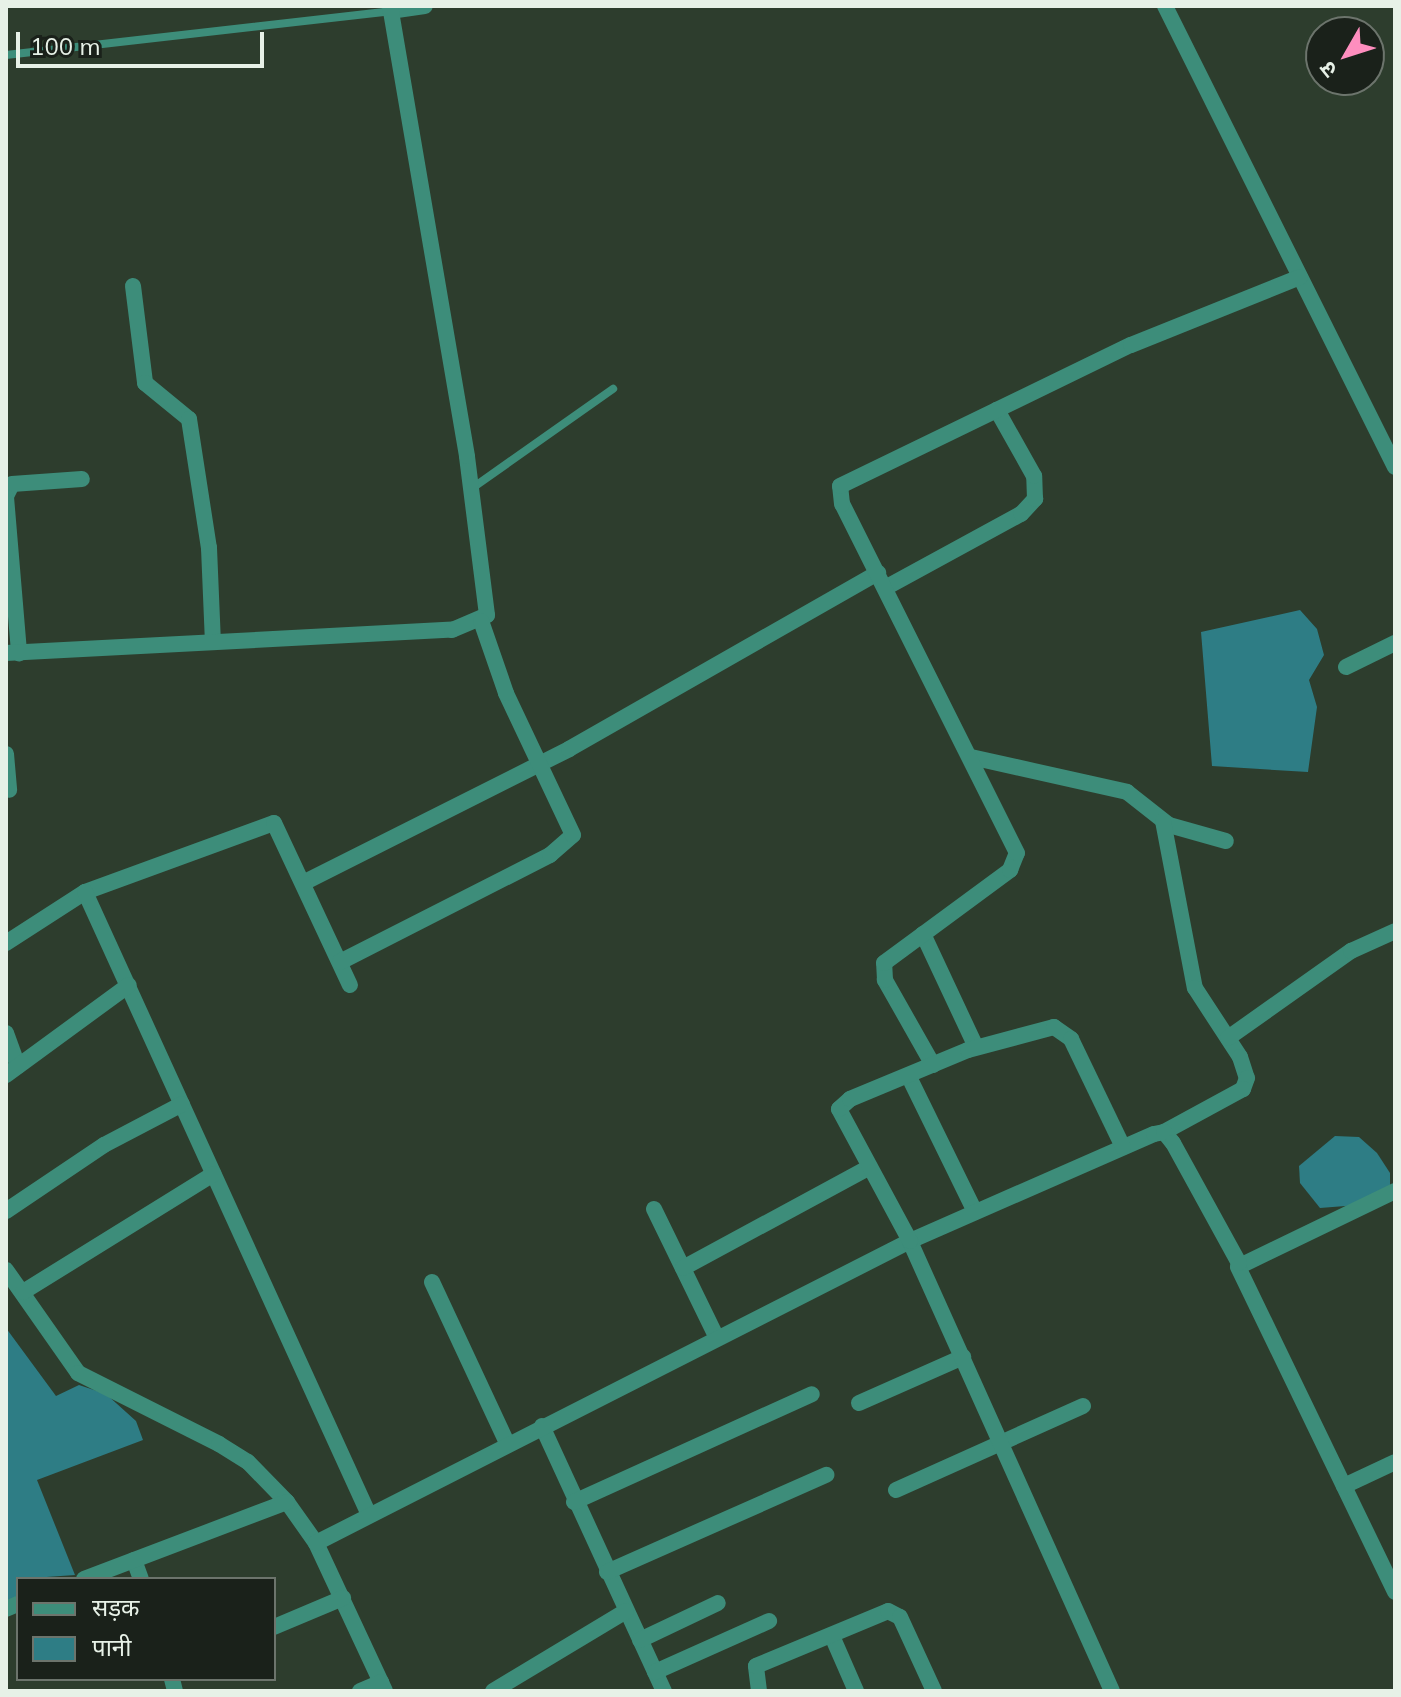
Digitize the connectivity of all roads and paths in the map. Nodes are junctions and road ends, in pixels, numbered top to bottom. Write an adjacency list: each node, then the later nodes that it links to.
1 (425, 6): 3 (street)
2 (1165, 6): 5 (street)
3 (390, 8): 4 (lane); 11 (street)
4 (6, 55)
5 (1300, 277): 8 (street); 9 (street)
6 (133, 286): 15 (street)
7 (613, 389): 11 (lane)
8 (997, 410): 13 (street); 13 (street)
9 (1395, 467)
10 (82, 479): 12 (street)
11 (471, 489): 14 (street)
12 (6, 496): 17 (street)
13 (881, 581): 20 (street); 21 (street)
14 (481, 621): 15 (street); 21 (street)
15 (213, 642): 17 (street)
16 (1395, 643): 18 (street)
17 (12, 653)
18 (1346, 667)
19 (6, 754): 22 (street)
20 (971, 757): 23 (street); 28 (street)
21 (542, 762): 25 (street); 30 (street)
22 (9, 790)
23 (1163, 821): 24 (street); 34 (street)
24 (1226, 841)
25 (305, 882): 26 (street); 30 (street)
26 (85, 892): 29 (street); 31 (street)
27 (1395, 931): 34 (street)
28 (923, 934): 35 (street); 36 (street)
29 (6, 943)
30 (340, 962): 32 (street)
31 (129, 985): 37 (street); 39 (street)
32 (350, 985)
33 (6, 1033): 37 (street)
34 (1228, 1038): 40 (street)
35 (976, 1047): 36 (street); 41 (street)
36 (933, 1065): 38 (street)
37 (12, 1071)
38 (909, 1077): 42 (street); 47 (street)
39 (182, 1104): 43 (street); 46 (street)
40 (1164, 1132): 41 (street); 49 (street)
41 (1123, 1147): 47 (street)
42 (868, 1168): 48 (street); 50 (street)
43 (213, 1174): 53 (street); 68 (street)
44 (1395, 1191): 49 (street)
45 (654, 1209): 50 (street)
46 (6, 1211)
47 (975, 1212): 48 (street)
48 (910, 1241): 54 (street); 55 (street)
49 (1239, 1263): 64 (street)
50 (683, 1268): 54 (street)
51 (6, 1270): 53 (street)
52 (432, 1282): 61 (street)
53 (23, 1292): 66 (street)
54 (717, 1338): 59 (street)
55 (963, 1357): 57 (street); 60 (street)
56 (812, 1394): 67 (street)
57 (859, 1403)
58 (1083, 1406): 60 (street)
59 (542, 1426): 61 (street); 67 (street)
60 (1001, 1441): 65 (street); 90 (street)
61 (507, 1443): 68 (street)
62 (1395, 1462): 64 (street)
63 (826, 1475): 71 (street)
64 (1344, 1486): 74 (street)
65 (896, 1490)
66 (287, 1502): 69 (street); 70 (street)
67 (574, 1502): 71 (street)
68 (369, 1515): 69 (street)
69 (316, 1543): 75 (street)
70 (134, 1560): 72 (street); 73 (street)
71 (607, 1572): 77 (street)
72 (89, 1577)
73 (140, 1577)
74 (1395, 1592)
75 (343, 1598): 79 (street); 83 (street)
76 (718, 1603): 81 (street)
77 (626, 1611): 81 (street); 86 (street)
78 (769, 1621): 82 (street)
79 (276, 1626)
80 (832, 1636): 87 (street); 88 (street); 89 (street)
81 (640, 1640): 82 (street)
82 (655, 1672): 84 (street)
83 (383, 1686): 85 (street)
84 (661, 1690)
85 (360, 1691)
86 (493, 1691)
87 (759, 1691)
88 (856, 1691)
89 (934, 1691)
90 (1112, 1691)

